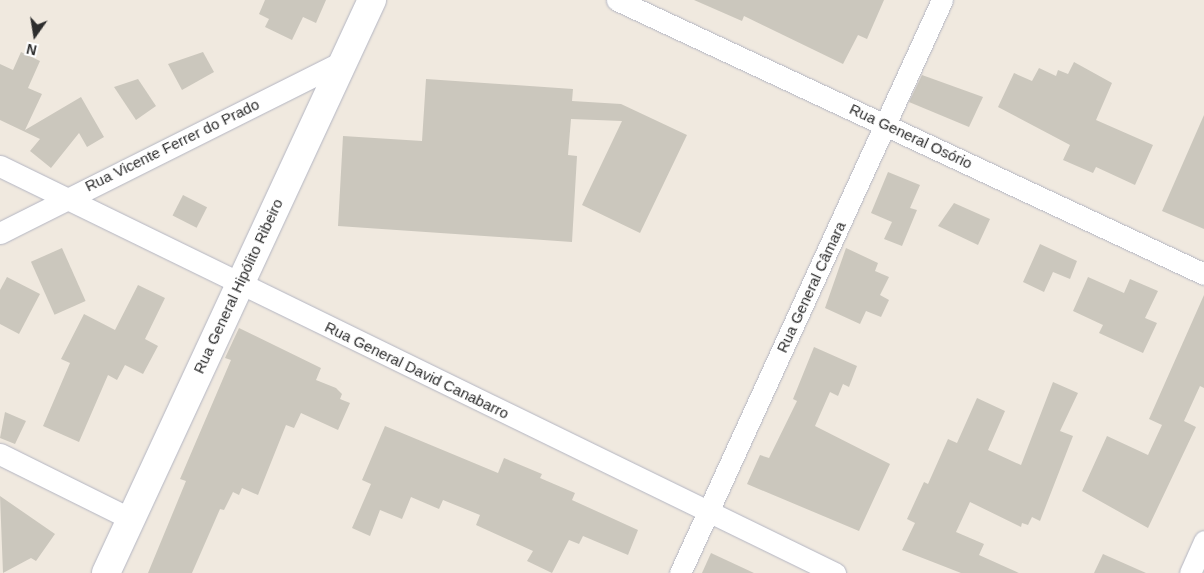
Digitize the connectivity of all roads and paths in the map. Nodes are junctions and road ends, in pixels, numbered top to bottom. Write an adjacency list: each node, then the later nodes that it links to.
1 (372, 0): 4 (street, Rua General Hipólito Ribeiro)
2 (617, 0): 5 (street, Rua General Osório)
3 (942, 0): 5 (street, Rua General Câmara)
4 (345, 60): 7 (street, Rua Vicente Ferrer do Prado); 10 (street, Rua General Hipólito Ribeiro)
5 (886, 125): 9 (street, Rua General Osório); 12 (street, Rua General Câmara)
6 (0, 166): 7 (street, Rua General David Canabarro)
7 (66, 197): 8 (street, Rua Vicente Ferrer do Prado); 10 (street, Rua General David Canabarro)
8 (0, 233)
9 (1204, 274)
10 (239, 283): 12 (street, Rua General David Canabarro); 13 (street, Rua General Hipólito Ribeiro)
11 (0, 454): 13 (street)
12 (707, 512): 16 (street, Rua General Câmara); 17 (street, Rua General David Canabarro)
13 (129, 518): 15 (street, Rua General Hipólito Ribeiro)
14 (1204, 541): 18 (street)
15 (104, 571)
16 (680, 573)
17 (835, 573)
18 (1190, 573)

